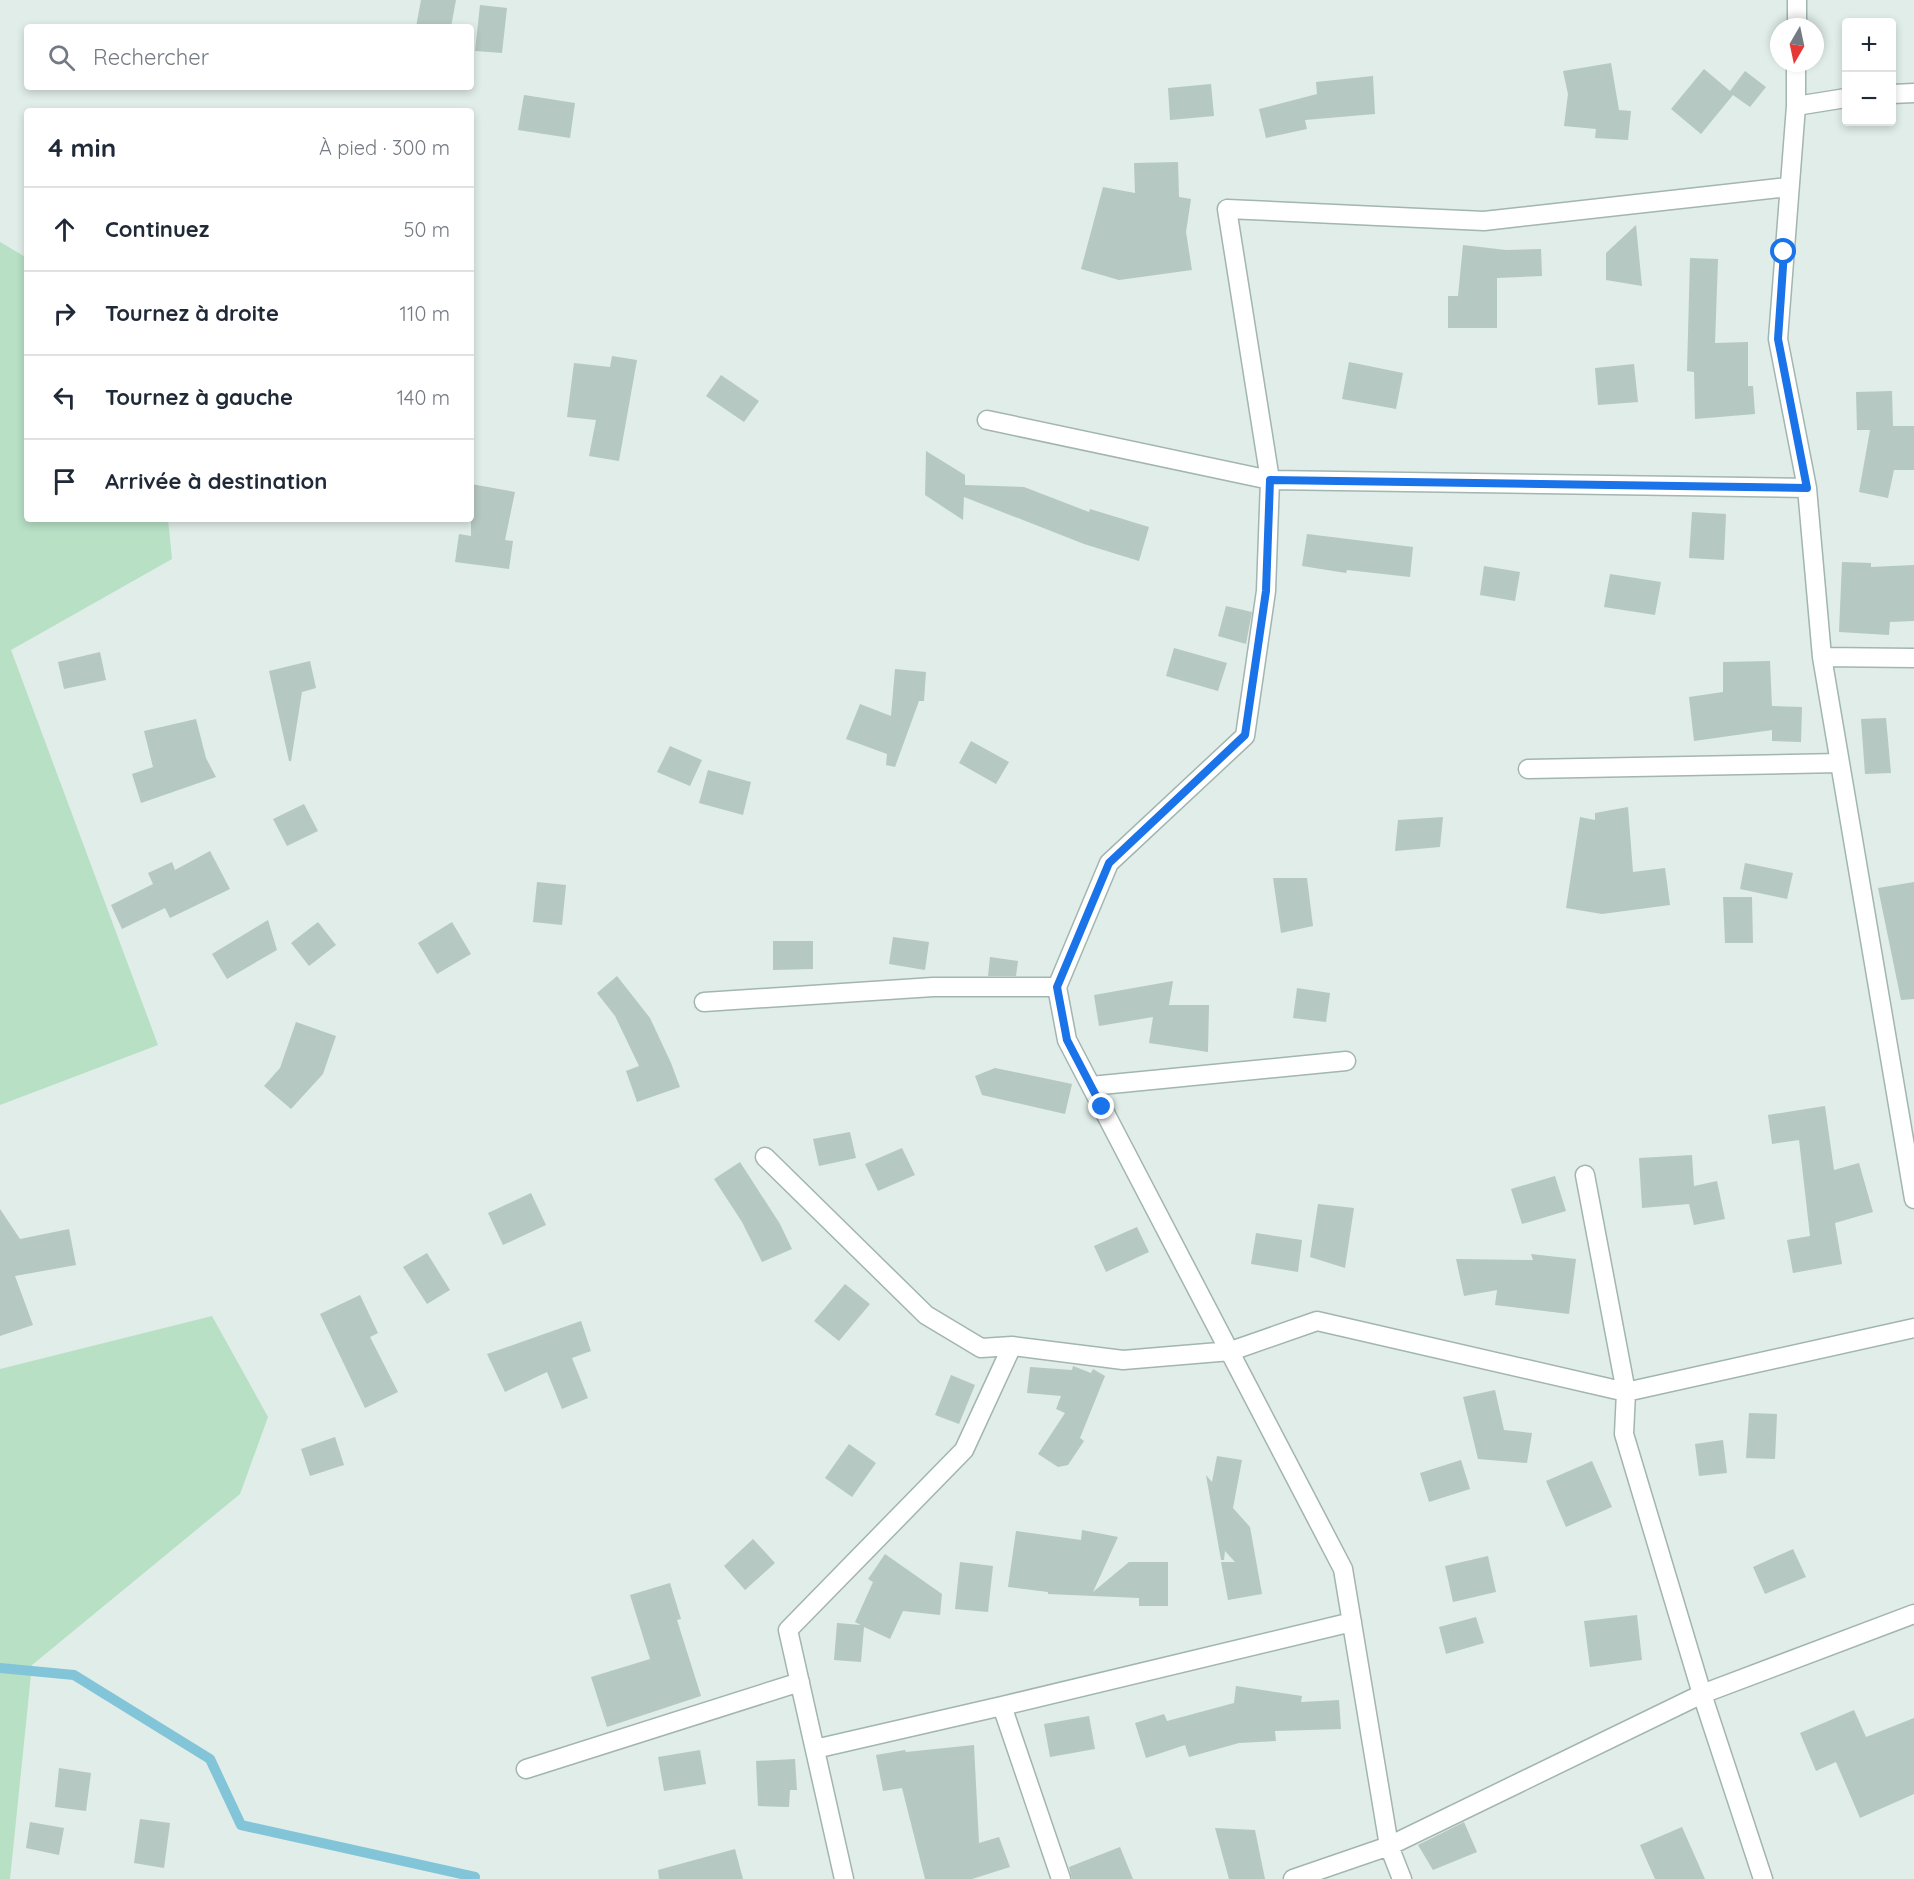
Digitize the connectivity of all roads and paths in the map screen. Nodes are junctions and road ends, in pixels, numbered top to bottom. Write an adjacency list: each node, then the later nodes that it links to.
1 (1797, 0): 2 (street)
2 (1797, 18)
3 (1796, 72): 7 (street)
4 (1914, 93): 5 (street)
5 (1896, 94)
6 (1842, 99): 7 (street)
7 (1796, 106): 8 (street)
8 (1788, 187): 10 (street); 11 (street)
9 (987, 420): 10 (street)
10 (1270, 480): 11 (street); 16 (street)
11 (1807, 488): 12 (street)
12 (1822, 657): 13 (street); 14 (street)
13 (1914, 658)
14 (1840, 763): 15 (street); 22 (street)
15 (1528, 769)
16 (1057, 987): 17 (street); 19 (street)
17 (704, 1002)
18 (1346, 1061): 19 (street)
19 (1091, 1086): 25 (street)
20 (765, 1157): 24 (street)
21 (1586, 1175): 26 (street)
22 (1914, 1199)
23 (1914, 1328): 26 (street)
24 (1012, 1347): 25 (street); 29 (street)
25 (1231, 1352): 26 (street); 28 (street)
26 (1626, 1392): 30 (street)
27 (1914, 1614): 30 (street)
28 (1352, 1622): 31 (street); 34 (street)
29 (800, 1682): 32 (street); 33 (street)
30 (1702, 1694): 34 (street); 39 (street)
31 (1002, 1706): 32 (street); 36 (street)
32 (815, 1749): 35 (street)
33 (526, 1769)
34 (1389, 1846): 37 (street); 38 (street)
35 (844, 1879)
36 (1061, 1879)
37 (1293, 1879)
38 (1402, 1879)
39 (1763, 1879)

